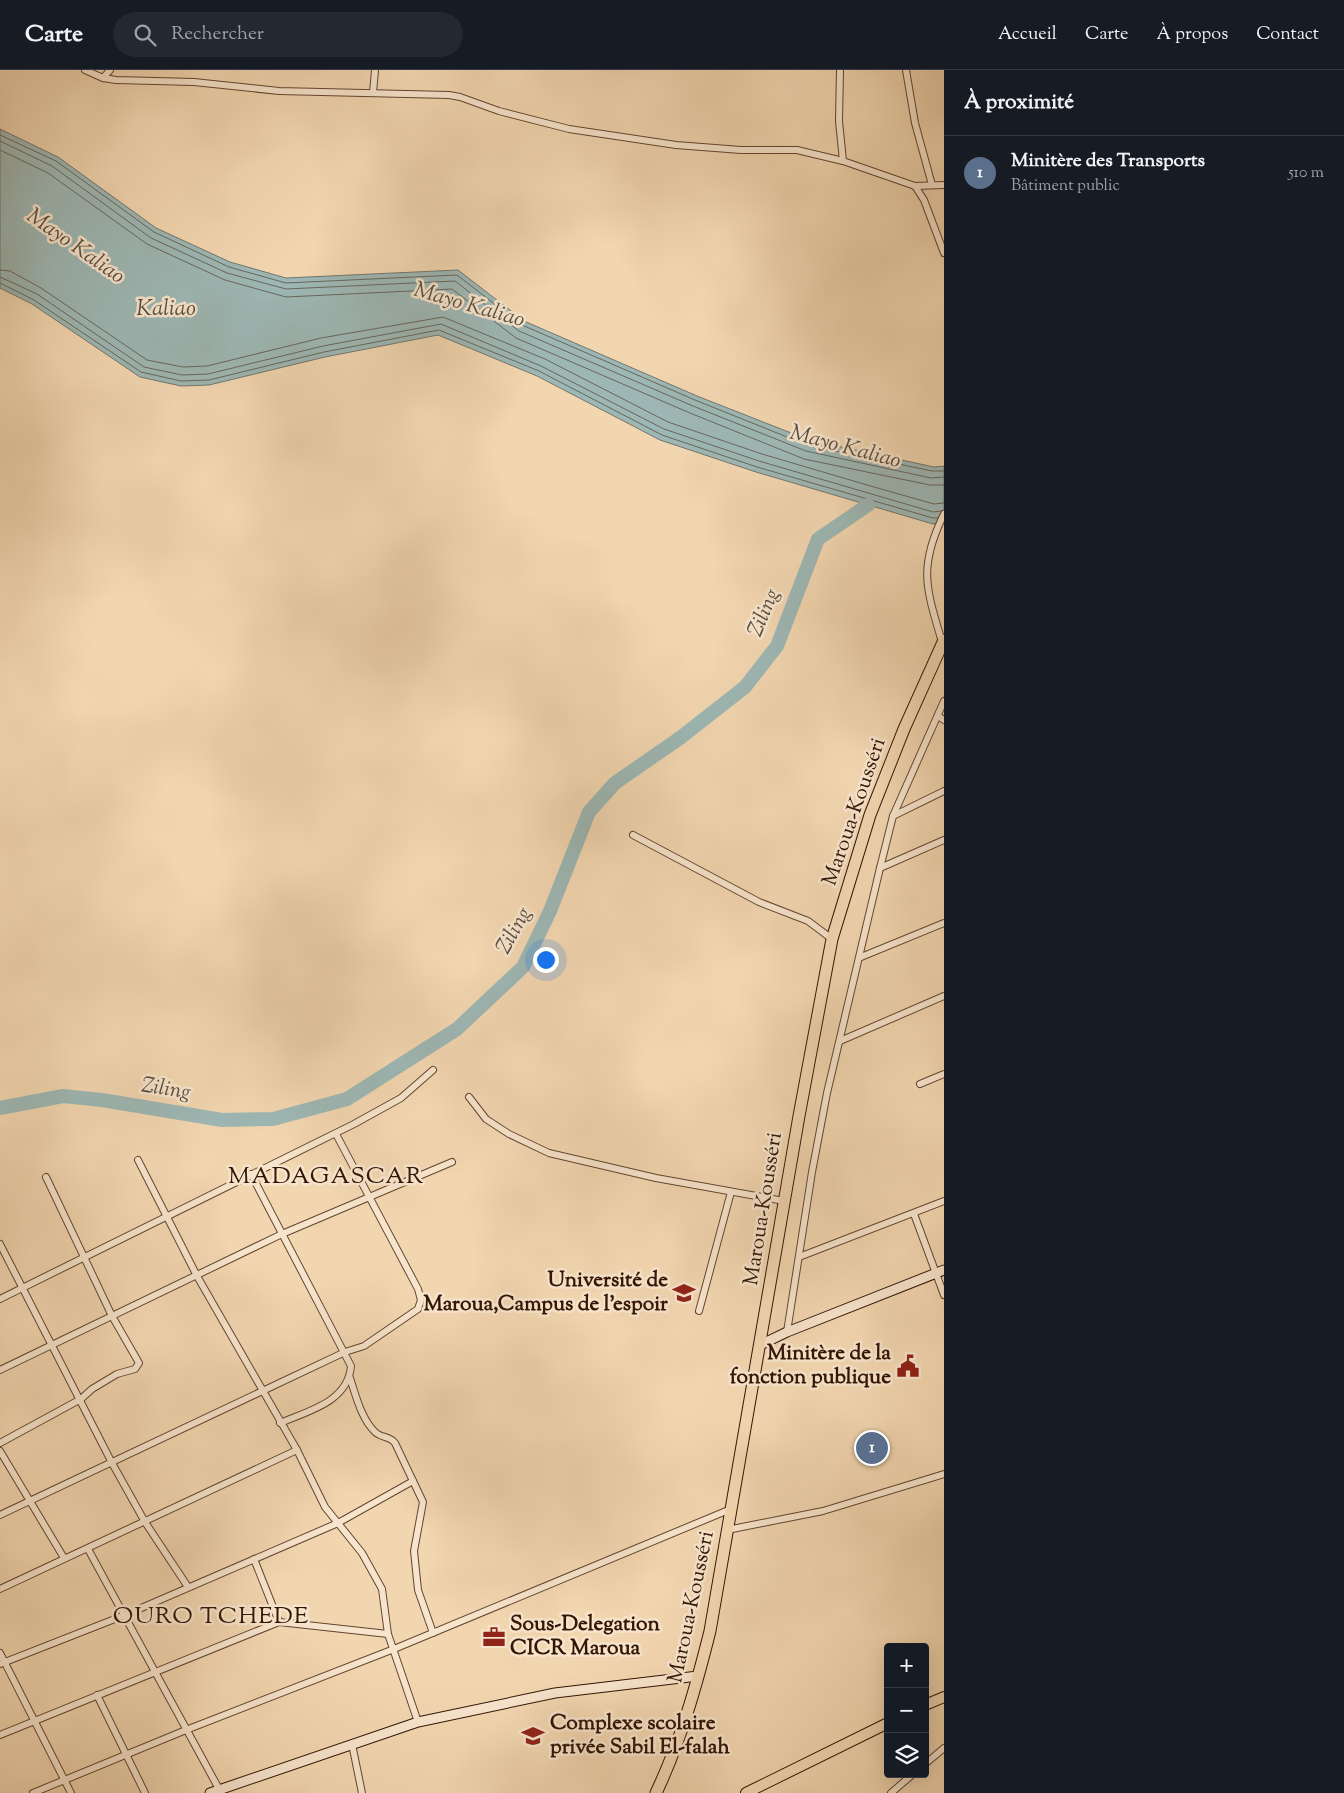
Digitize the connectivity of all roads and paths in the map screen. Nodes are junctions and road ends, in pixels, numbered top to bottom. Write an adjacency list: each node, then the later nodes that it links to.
1 (84, 70): 6 (street)
2 (110, 70): 6 (street)
3 (375, 70): 7 (street)
4 (840, 70): 8 (street)
5 (906, 70): 9 (street)
6 (102, 78): 7 (street)
7 (373, 93): 8 (street)
8 (842, 160): 11 (street)
9 (932, 185): 10 (street); 11 (street)
10 (944, 185)
11 (914, 186): 12 (street)
12 (944, 253)
13 (944, 514): 14 (street)
14 (943, 642): 24 (highway, Maroua-Kousséri)
15 (944, 701): 16 (street)
16 (938, 716): 17 (street); 19 (street)
17 (944, 720)
18 (944, 791): 19 (street)
19 (893, 816): 22 (street)
20 (633, 835): 24 (street)
21 (944, 840): 22 (street)
22 (880, 868): 25 (street)
23 (944, 923): 25 (street)
24 (832, 939): 39 (highway, Maroua-Kousséri)
25 (861, 957): 27 (street)
26 (944, 996): 27 (street)
27 (840, 1041): 46 (street)
28 (433, 1070): 32 (street)
29 (944, 1074): 30 (street)
30 (920, 1084)
31 (469, 1097): 37 (street)
32 (336, 1134): 35 (street); 38 (street)
33 (138, 1160): 42 (street)
34 (452, 1162): 38 (street)
35 (251, 1174): 42 (street); 43 (street)
36 (46, 1177): 45 (street)
37 (731, 1192): 39 (street); 52 (street)
38 (368, 1197): 43 (street); 57 (street)
39 (784, 1201): 55 (highway, Maroua-Kousséri)
40 (944, 1201): 41 (street)
41 (914, 1214): 46 (street); 47 (street)
42 (166, 1215): 45 (street); 48 (street)
43 (282, 1234): 48 (street); 57 (street)
44 (0, 1244): 49 (street)
45 (84, 1257): 49 (street); 53 (street)
46 (799, 1257): 54 (street)
47 (940, 1271): 50 (street); 54 (main road)
48 (198, 1276): 53 (street); 60 (street)
49 (22, 1288): 51 (street); 56 (street)
50 (944, 1295)
51 (0, 1299)
52 (699, 1311)
53 (112, 1316): 56 (street); 61 (street)
54 (787, 1332): 55 (main road)
55 (760, 1345): 70 (highway, Maroua-Kousséri)
56 (53, 1346): 58 (street); 61 (street)
57 (345, 1352): 59 (street); 60 (street)
58 (0, 1370)
59 (350, 1378): 62 (street); 68 (street)
60 (263, 1390): 62 (street); 66 (street)
61 (81, 1399): 63 (street); 66 (street)
62 (280, 1423): 64 (street)
63 (0, 1443)
64 (296, 1450): 72 (street); 73 (street)
65 (0, 1452): 69 (street)
66 (112, 1463): 69 (street); 72 (street)
67 (944, 1474): 74 (street)
68 (413, 1481): 73 (street); 82 (street)
69 (28, 1502): 71 (street); 76 (street)
70 (732, 1509): 74 (highway, Maroua-Kousséri); 82 (street)
71 (0, 1515)
72 (145, 1522): 75 (street); 78 (street)
73 (338, 1524): 77 (street); 83 (street)
74 (727, 1530): 88 (highway, Maroua-Kousséri)
75 (88, 1549): 76 (street); 80 (street)
76 (64, 1558): 79 (street)
77 (254, 1559): 78 (street); 81 (street)
78 (188, 1587): 80 (street)
79 (0, 1589)
80 (125, 1615): 86 (street); 87 (street)
81 (279, 1622): 83 (street); 87 (street)
82 (433, 1633): 84 (street)
83 (388, 1634): 84 (street)
84 (394, 1649): 93 (street); 95 (street)
85 (0, 1653): 86 (street)
86 (2, 1663): 92 (street)
87 (156, 1671): 89 (street); 95 (street)
88 (698, 1676): 93 (main road); 104 (highway, Maroua-Kousséri)
89 (97, 1695): 92 (street); 99 (street)
90 (944, 1696): 91 (main road)
91 (929, 1703)
92 (33, 1721): 96 (street); 102 (street)
93 (418, 1722): 97 (main road)
94 (884, 1725): 110 (main road)
95 (186, 1730): 99 (street); 103 (street)
96 (0, 1734)
97 (352, 1744): 103 (main road); 109 (street)
98 (944, 1748): 100 (street)
99 (126, 1755): 102 (street); 107 (street)
100 (929, 1761)
101 (908, 1778): 111 (street)
102 (64, 1781): 105 (street); 106 (street)
103 (219, 1789): 108 (main road)
104 (657, 1792)
105 (33, 1793)
106 (71, 1793)
107 (145, 1793)
108 (210, 1793)
109 (362, 1793)
110 (746, 1793)
111 (891, 1793)

